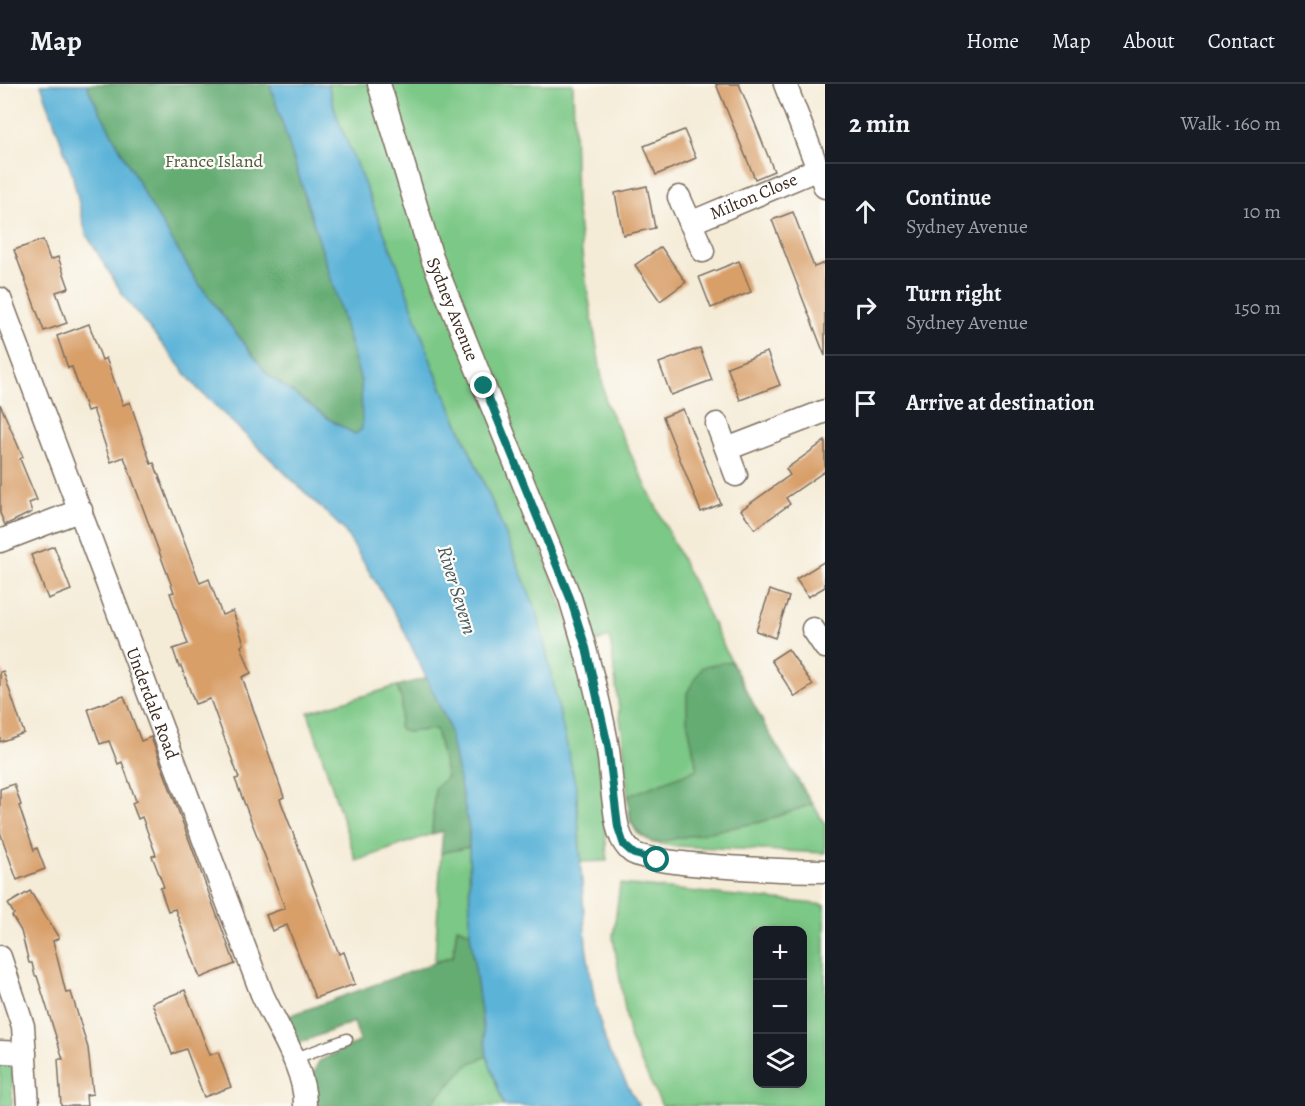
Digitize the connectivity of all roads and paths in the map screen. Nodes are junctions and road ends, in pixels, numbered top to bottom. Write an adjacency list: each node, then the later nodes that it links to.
1 (379, 84): 14 (street, Sydney Avenue)
2 (785, 84): 3 (street)
3 (821, 178): 5 (street, Milton Close)
4 (678, 197): 5 (street, Milton Close)
5 (690, 223): 6 (street, Milton Close)
6 (703, 251)
7 (0, 299): 12 (street, Underdale Road)
8 (825, 411): 10 (street)
9 (717, 424): 10 (street)
10 (727, 449): 11 (street)
11 (736, 475)
12 (81, 510): 13 (street); 19 (street, Underdale Road)
13 (0, 541)
14 (825, 871)
15 (0, 957): 18 (street)
16 (347, 1039): 19 (lane)
17 (0, 1052): 18 (street)
18 (25, 1053): 20 (street)
19 (293, 1059): 21 (street, Underdale Road)
20 (28, 1106)
21 (305, 1106)

